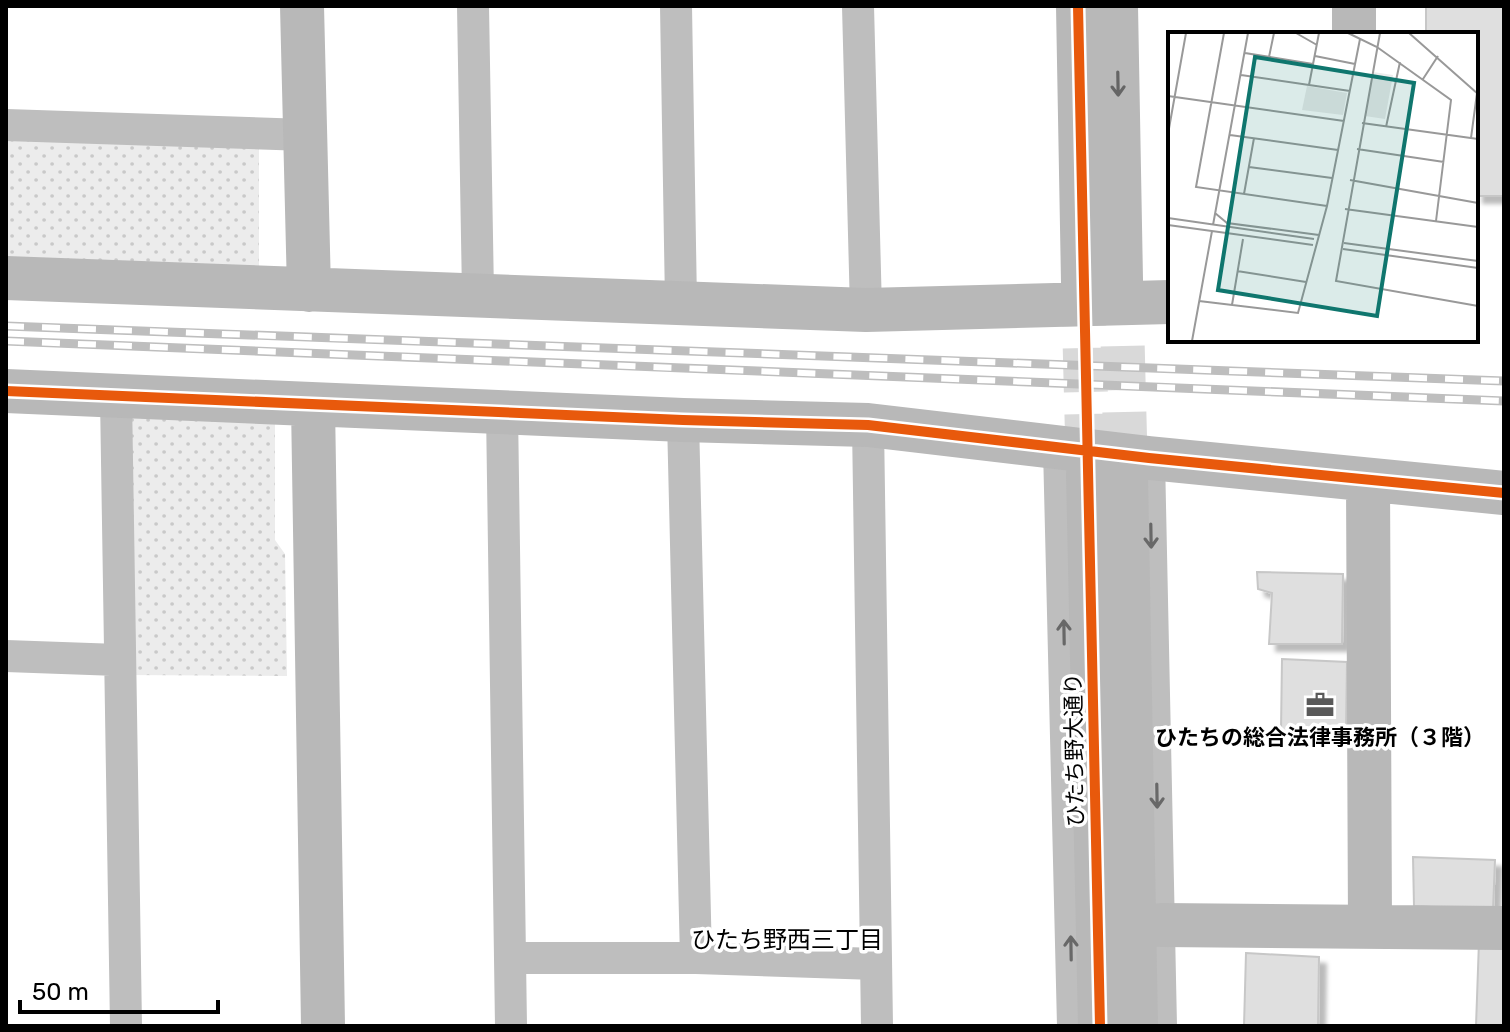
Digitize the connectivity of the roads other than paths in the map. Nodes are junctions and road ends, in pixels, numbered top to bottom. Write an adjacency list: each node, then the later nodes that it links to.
1 (302, 6): 10 (street)
2 (473, 6): 13 (street)
3 (676, 6): 15 (street)
4 (858, 6): 16 (street)
5 (1078, 6): 6 (street, one-way to 5)
6 (1116, 6)
7 (1354, 6): 8 (street)
8 (1354, 32)
9 (6, 125): 10 (street)
10 (306, 135): 12 (street)
11 (6, 278): 12 (street)
12 (309, 290): 13 (street)
13 (478, 294): 15 (street)
14 (1168, 302): 16 (street)
15 (681, 303): 16 (street)
16 (866, 310)
17 (6, 391): 18 (street)
18 (116, 397): 19 (street); 27 (street)
19 (313, 405): 20 (street); 35 (street)
20 (502, 411): 21 (street); 31 (street)
21 (683, 420): 22 (street); 32 (street)
22 (868, 425): 23 (street); 33 (street)
23 (1105, 464): 24 (street); 28 (street, one-way to 28); 38 (street, one-way to 23); 39 (street, ひたち野大通り); 40 (street)
24 (1368, 481): 25 (street); 29 (street)
25 (1504, 493)
26 (6, 656): 27 (street)
27 (118, 660): 34 (street)
28 (1161, 925): 29 (street); 41 (street)
29 (1370, 926): 30 (street)
30 (1504, 928)
31 (511, 958): 32 (street); 36 (street)
32 (696, 958): 33 (street)
33 (876, 964): 37 (street)
34 (126, 1026)
35 (323, 1026)
36 (511, 1026)
37 (877, 1026)
38 (1073, 1026)
39 (1100, 1026)
40 (1136, 1026)
41 (1161, 1026)

